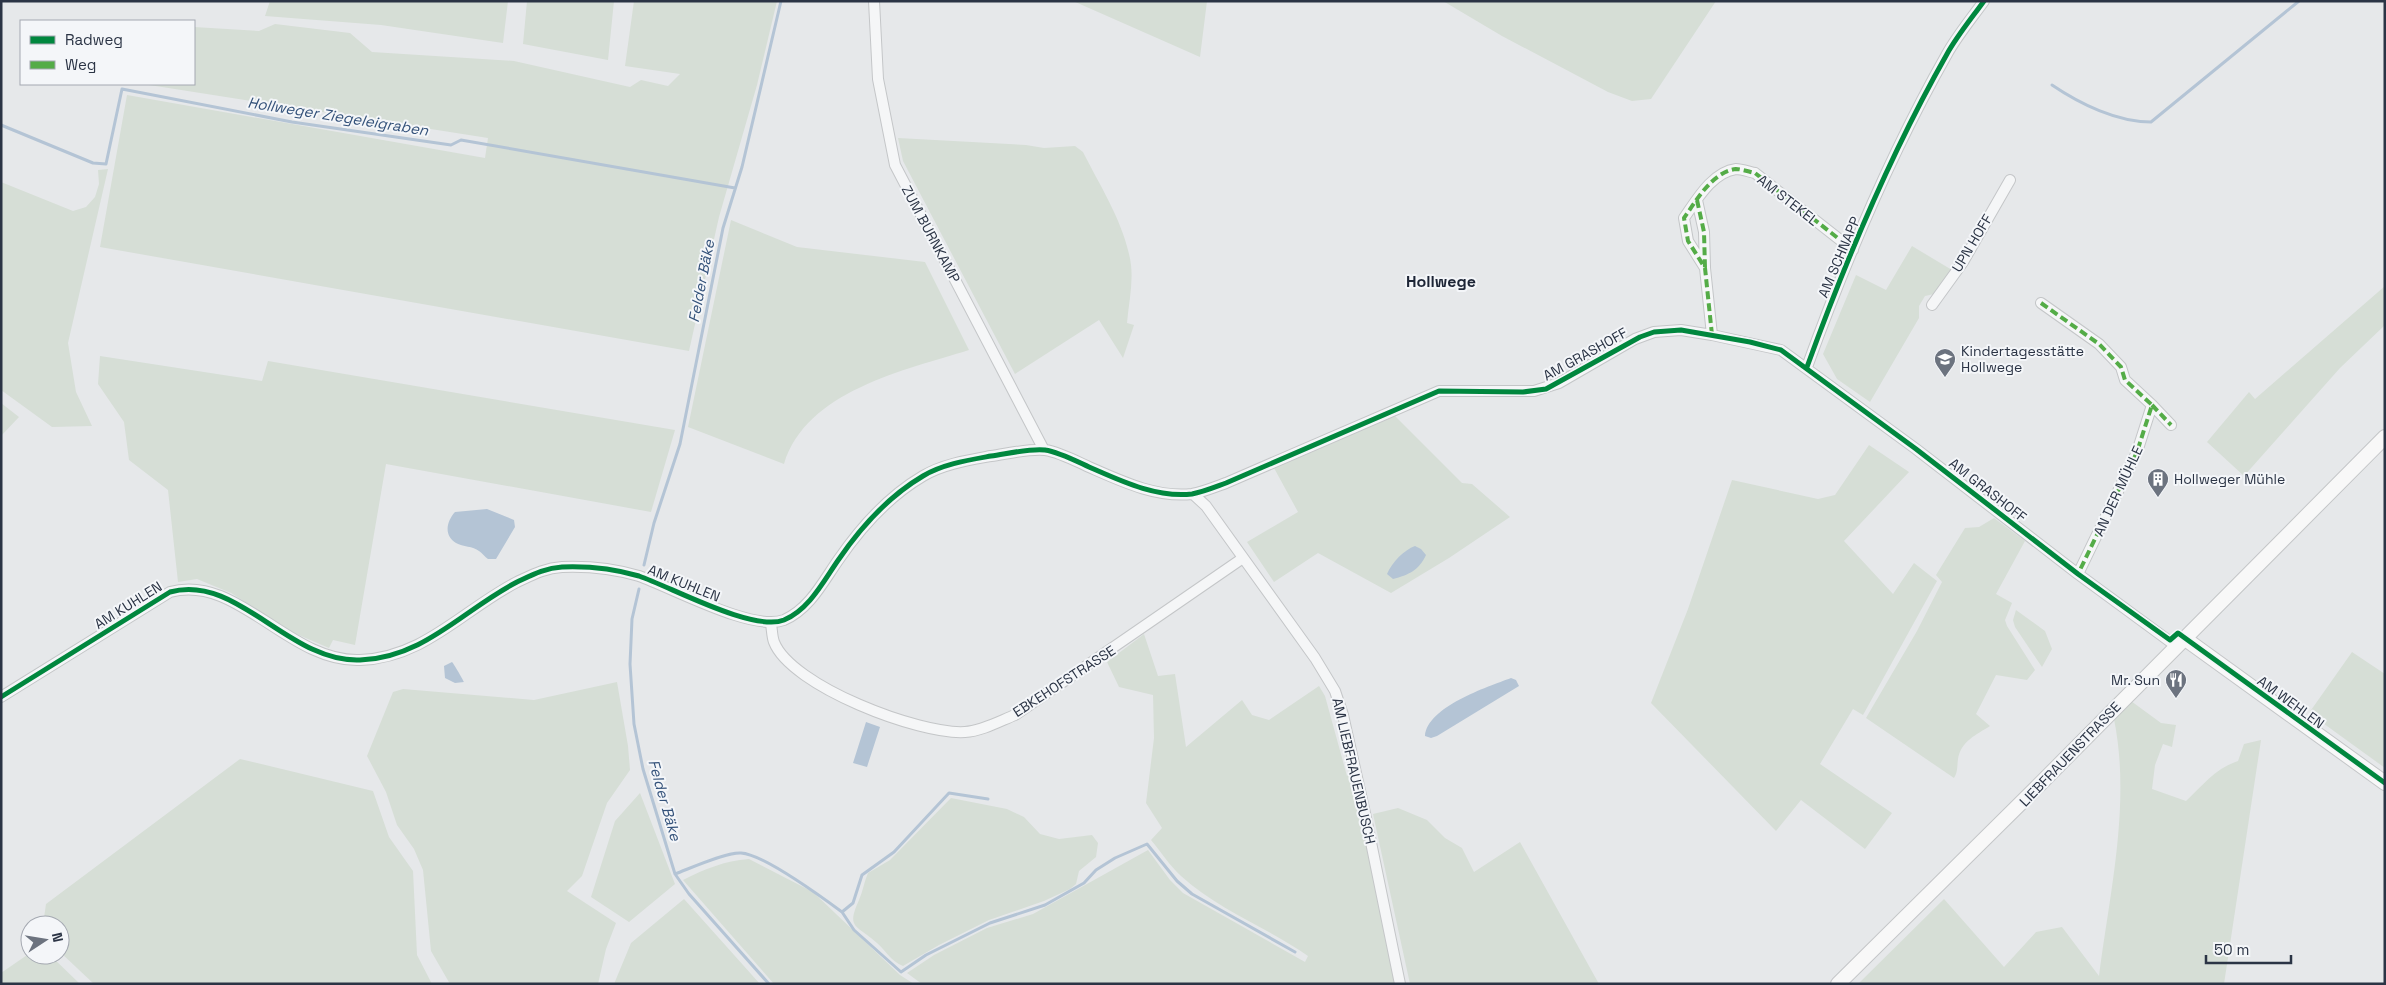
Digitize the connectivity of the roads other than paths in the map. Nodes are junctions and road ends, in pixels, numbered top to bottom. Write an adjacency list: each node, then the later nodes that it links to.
1 (874, 1): 14 (street, ZUM BURNKAMP)
2 (1984, 1): 5 (street, AM SCHNAPP)
3 (2010, 180): 8 (street, UPN HOFF)
4 (1696, 200): 5 (street, AM STEKEL); 6 (street, AM STEKEL); 6 (street, AM STEKEL)
5 (1853, 250): 10 (street, AM SCHNAPP)
6 (1705, 268): 9 (street, AM STEKEL)
7 (2041, 303): 11 (street)
8 (1932, 305)
9 (1712, 335): 10 (street, AM GRASHOFF); 15 (street, AM GRASHOFF)
10 (1807, 367): 19 (street, AM GRASHOFF)
11 (2152, 405): 12 (street); 19 (street, AN DER MÜHLE)
12 (2171, 425)
13 (2385, 437): 21 (street, LIEBFRAUENSTRASSE)
14 (1044, 450): 16 (street); 20 (street)
15 (1213, 488): 16 (street, AM GRASHOFF); 17 (street)
16 (1193, 494): 17 (street, AM LIEBFRAUENBUSCH)
17 (1206, 506): 18 (street, AM LIEBFRAUENBUSCH)
18 (1243, 558): 20 (street, EBKEHOFSTRASSE); 24 (street, AM LIEBFRAUENBUSCH)
19 (2078, 574): 21 (street, AM GRASHOFF)
20 (771, 624): 22 (street, AM KUHLEN)
21 (2180, 642): 23 (street, AM WEHLEN); 25 (street, LIEBFRAUENSTRASSE)
22 (1, 697)
23 (2385, 783)
24 (1400, 984)
25 (1838, 984)

